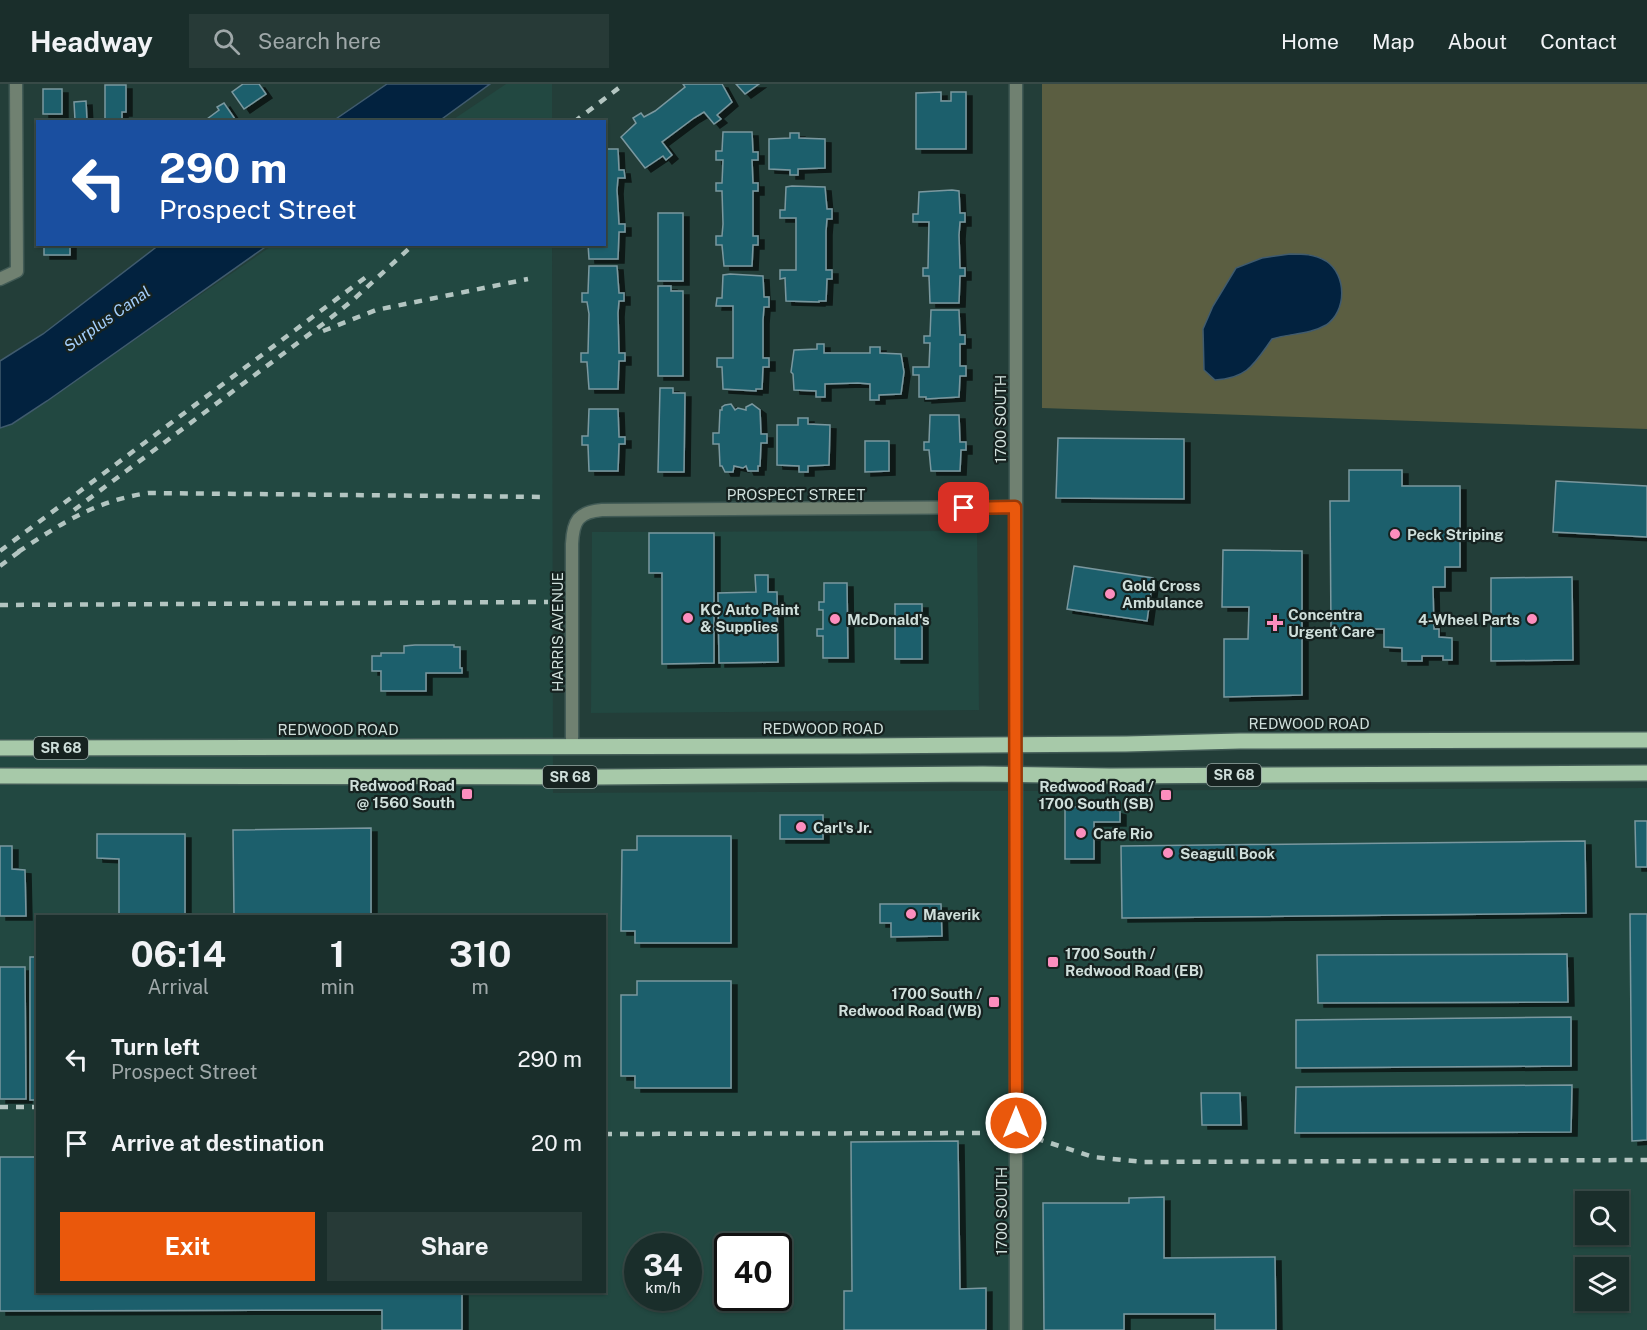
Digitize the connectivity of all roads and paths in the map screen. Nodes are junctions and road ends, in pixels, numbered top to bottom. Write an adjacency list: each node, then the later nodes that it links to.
1 (16, 84): 3 (street)
2 (1016, 84): 4 (street, 1700 SOUTH)
3 (0, 279)
4 (1015, 507): 5 (street, PROSPECT STREET); 7 (street, 1700 SOUTH)
5 (579, 518): 8 (street, HARRIS AVENUE)
6 (1647, 740): 7 (main road, REDWOOD ROAD / SR 68)
7 (1016, 745): 8 (main road, REDWOOD ROAD / SR 68); 11 (street, 1700 SOUTH)
8 (572, 747): 9 (main road, REDWOOD ROAD / SR 68)
9 (0, 748)
10 (1647, 773): 11 (main road, SR 68)
11 (1016, 775): 12 (main road, SR 68); 13 (street, 1700 SOUTH)
12 (0, 776)
13 (1016, 1330)

